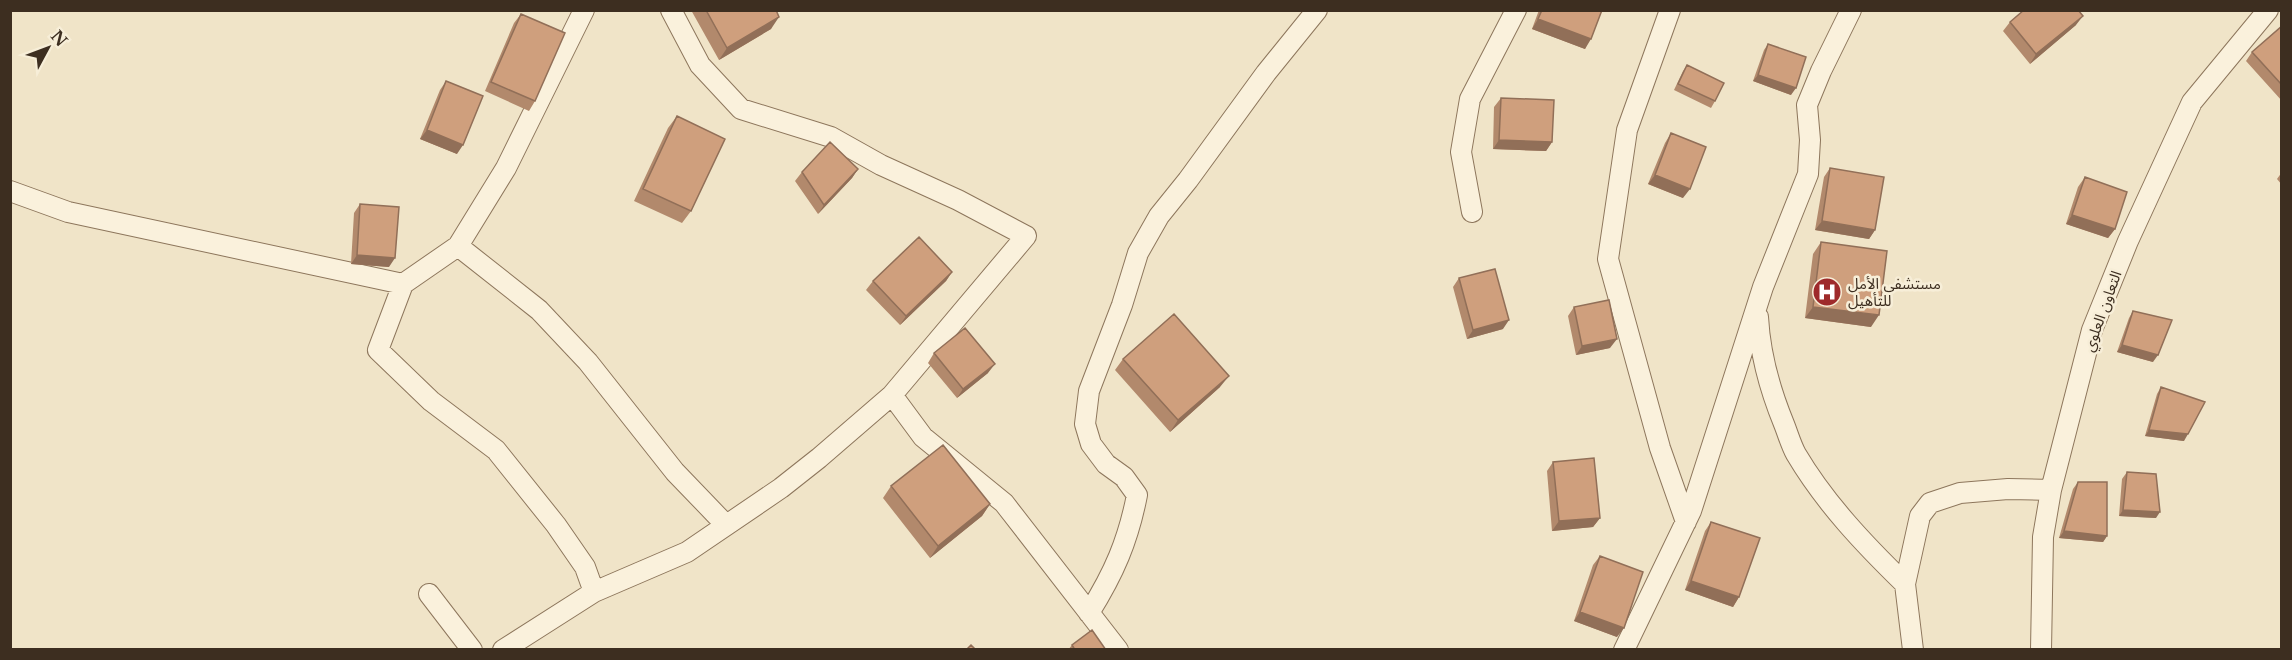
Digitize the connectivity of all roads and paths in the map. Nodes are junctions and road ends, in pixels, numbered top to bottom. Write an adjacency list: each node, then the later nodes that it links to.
1 (584, 10): 10 (street)
2 (671, 10): 13 (street)
3 (1317, 10): 20 (street)
4 (1516, 10): 9 (street)
5 (1671, 10): 15 (street)
6 (1851, 10): 12 (street)
7 (2268, 10): 14 (street, التعاون العلوي)
8 (10, 191): 11 (street)
9 (1472, 212)
10 (458, 246): 11 (street); 16 (street)
11 (403, 284): 18 (street)
12 (1757, 306): 15 (street); 17 (street)
13 (892, 395): 16 (street); 20 (street)
14 (2051, 490): 17 (street); 26 (street, التعاون العلوي)
15 (1686, 522): 24 (street)
16 (726, 525): 18 (street)
17 (1905, 584): 25 (street)
18 (594, 592): 22 (street)
19 (429, 594): 21 (street)
20 (1089, 613): 23 (street)
21 (472, 650)
22 (503, 650)
23 (1118, 650)
24 (1624, 650)
25 (1913, 650)
26 (2041, 650)

